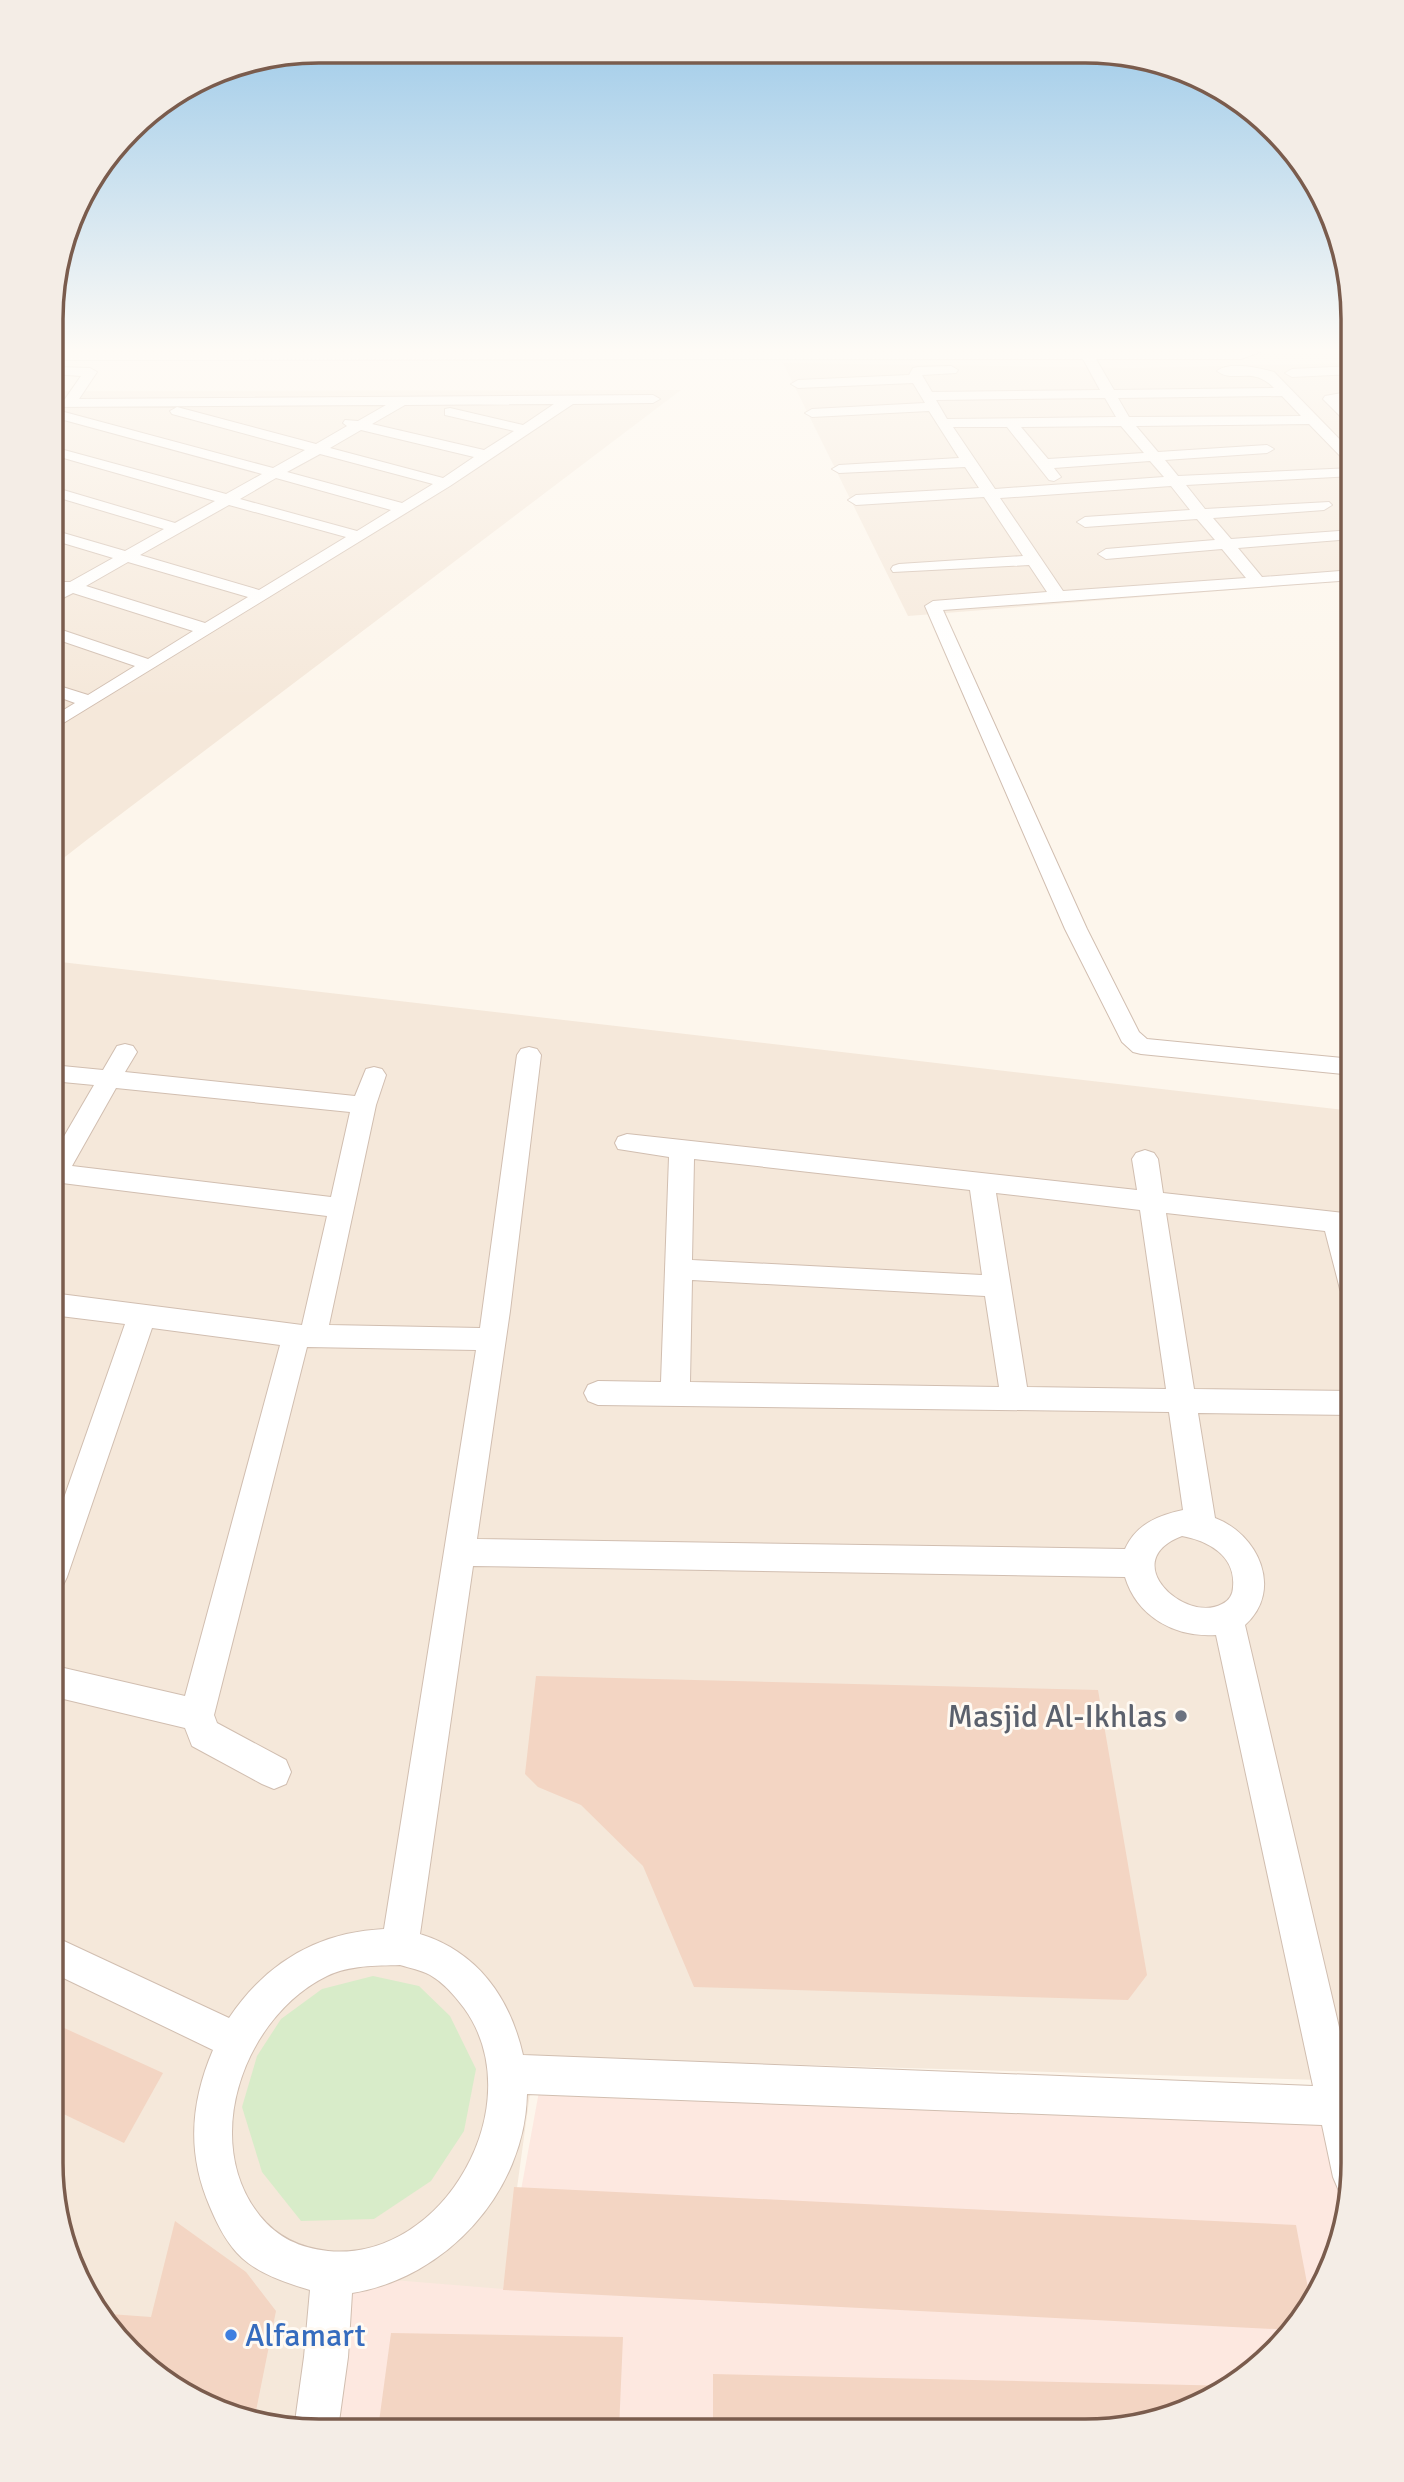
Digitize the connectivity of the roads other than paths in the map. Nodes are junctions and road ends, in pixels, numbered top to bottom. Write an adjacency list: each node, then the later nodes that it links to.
1 (107, 468): 19 (street)
2 (255, 468): 12 (street)
3 (283, 468): 12 (street)
4 (387, 468): 16 (street)
5 (466, 468): 16 (street)
6 (861, 468): 11 (street)
7 (972, 468): 17 (street)
8 (1047, 468): 24 (street)
9 (1165, 468): 15 (street)
10 (1287, 468): 14 (street)
11 (839, 469)
12 (274, 473): 19 (street); 22 (street)
13 (1341, 473): 14 (street)
14 (1294, 475): 15 (street); 21 (street)
15 (1176, 481): 23 (street); 24 (street)
16 (444, 483): 22 (street)
17 (989, 493): 20 (street); 24 (street); 32 (street)
18 (63, 494): 26 (street)
19 (226, 500): 26 (street); 28 (street)
20 (856, 500)
21 (1324, 505): 23 (street); 25 (street)
22 (403, 508): 28 (street)
23 (1202, 513): 24 (street); 30 (street)
24 (1085, 522): 30 (street); 33 (street)
25 (1341, 522)
26 (176, 528): 31 (street)
27 (1341, 535): 30 (street)
28 (358, 536): 40 (street)
29 (63, 538): 31 (street)
30 (1227, 544): 36 (street)
31 (127, 556): 38 (street); 40 (street)
32 (1034, 561): 34 (street); 41 (street)
33 (1115, 568)
34 (899, 569)
35 (1341, 576): 36 (street)
36 (1257, 581): 41 (street)
37 (63, 584): 38 (street)
38 (71, 587): 39 (street); 42 (street)
39 (63, 592)
40 (261, 596): 42 (street)
41 (1058, 596): 50 (street)
42 (206, 629): 44 (street)
43 (63, 636): 44 (street)
44 (149, 665): 46 (street)
45 (63, 693): 46 (street)
46 (90, 702): 47 (street)
47 (63, 718)
48 (125, 1052): 53 (street)
49 (529, 1055): 69 (street)
50 (1341, 1066)
51 (63, 1074): 53 (street)
52 (374, 1075): 54 (street)
53 (109, 1080): 54 (street); 57 (street)
54 (365, 1105): 62 (street)
55 (627, 1143): 56 (street)
56 (682, 1149): 60 (street); 64 (street)
57 (63, 1158)
58 (1145, 1159): 61 (street)
59 (63, 1176): 62 (street)
60 (981, 1182): 61 (street); 65 (street)
61 (1151, 1200): 63 (street); 73 (street)
62 (341, 1208): 68 (street)
63 (1341, 1223)
64 (678, 1269): 65 (street); 71 (street)
65 (998, 1286): 72 (street)
66 (63, 1305): 67 (street)
67 (142, 1316): 68 (street); 76 (street)
68 (304, 1336): 69 (street); 81 (street)
69 (492, 1339): 77 (street)
70 (598, 1393): 71 (street)
71 (675, 1394): 72 (street)
72 (1015, 1398): 73 (street)
73 (1184, 1399): 74 (street); 75 (street)
74 (1341, 1403)
75 (1201, 1526): 78 (street); 79 (street)
76 (63, 1543)
77 (460, 1552): 78 (street); 83 (street)
78 (1137, 1563): 79 (street)
79 (1228, 1618): 87 (street)
80 (63, 1683): 81 (street)
81 (197, 1715): 82 (street)
82 (274, 1772)
83 (400, 1947): 85 (street); 86 (street)
84 (63, 1959): 85 (street)
85 (235, 2041): 89 (street)
86 (508, 2074): 88 (street); 89 (street)
87 (1341, 2090)
88 (1341, 2107)
89 (332, 2275): 90 (street)
90 (317, 2419)

